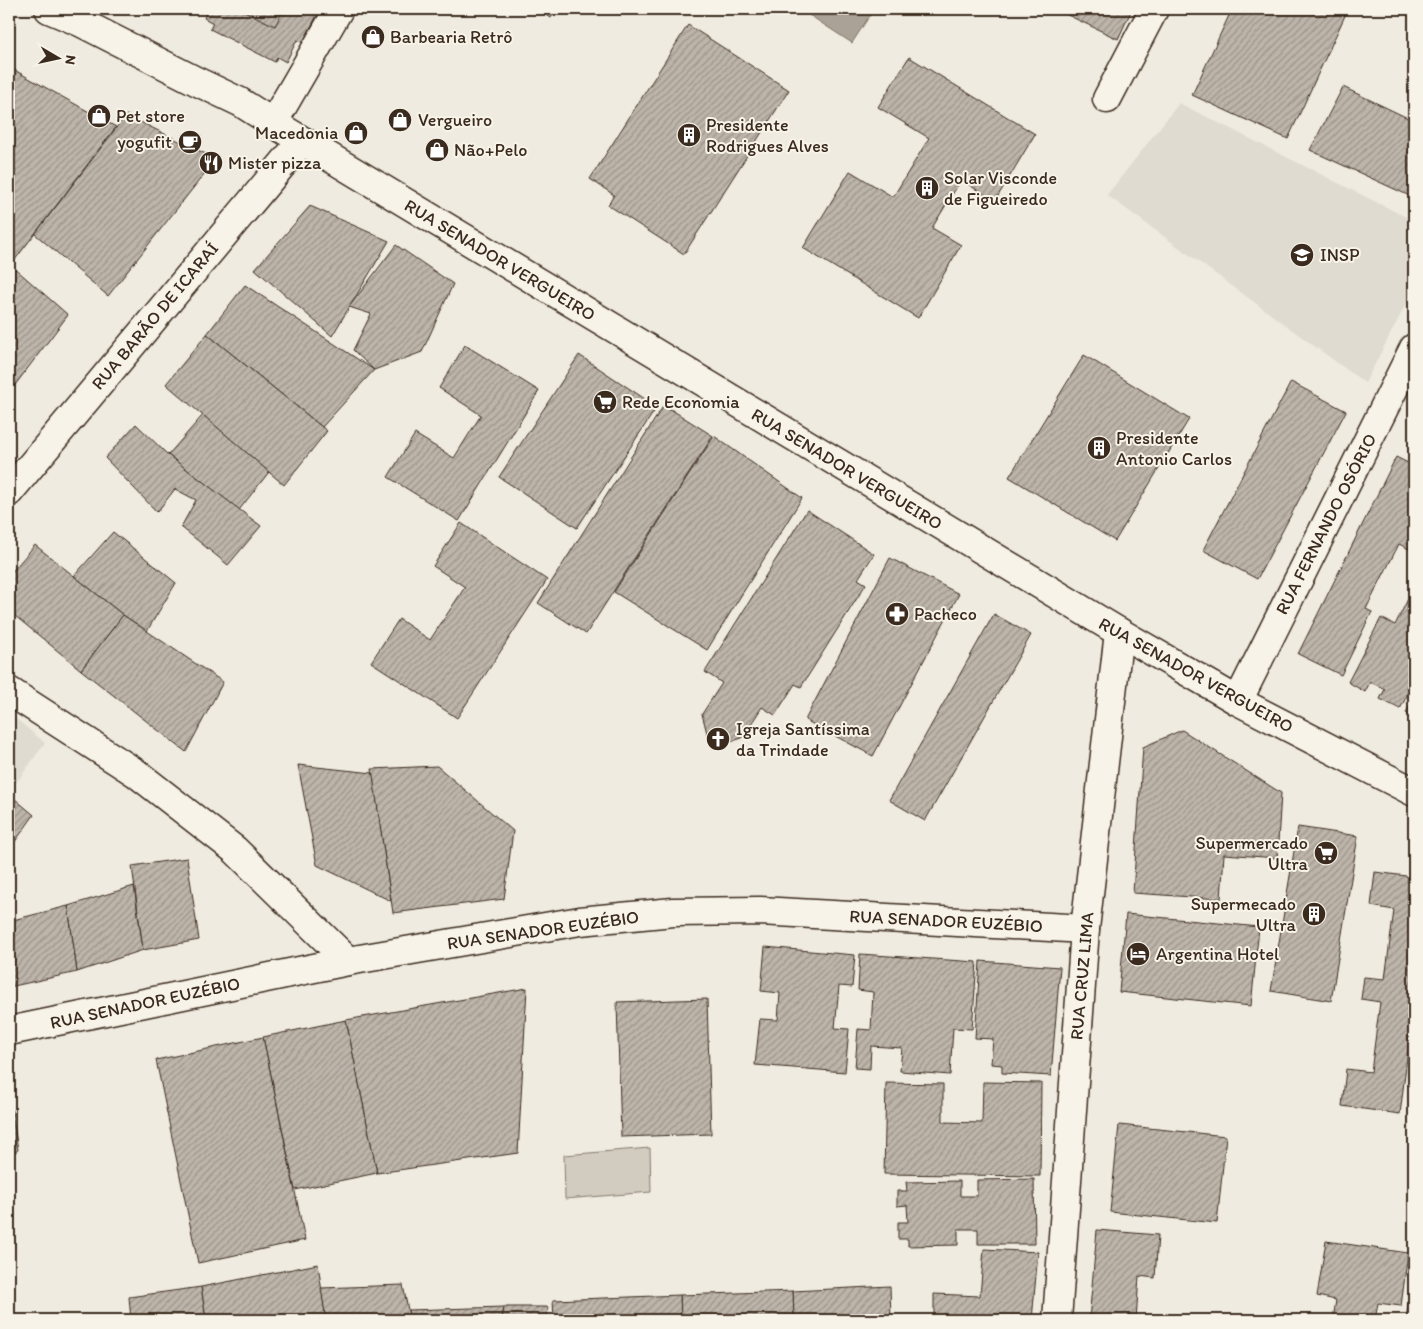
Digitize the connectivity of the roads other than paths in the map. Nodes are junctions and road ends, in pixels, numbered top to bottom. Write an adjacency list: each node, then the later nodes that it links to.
1 (49, 9): 5 (street, RUA SENADOR VERGUEIRO)
2 (339, 9): 5 (street)
3 (1154, 9): 4 (street)
4 (1107, 98)
5 (273, 123): 6 (street, RUA SENADOR VERGUEIRO)
6 (302, 141): 8 (street, RUA BARÃO DE ICARAÍ); 9 (street, RUA SENADOR VERGUEIRO)
7 (1414, 348): 11 (street, RUA FERNANDO OSÓRIO)
8 (9, 492)
9 (1119, 632): 11 (street, RUA SENADOR VERGUEIRO); 13 (street, RUA CRUZ LIMA)
10 (9, 692): 14 (street)
11 (1238, 701): 12 (street, RUA SENADOR VERGUEIRO)
12 (1414, 792)
13 (1085, 929): 14 (street, RUA SENADOR EUZÉBIO); 16 (street, RUA CRUZ LIMA)
14 (348, 960): 15 (street, RUA SENADOR EUZÉBIO)
15 (9, 1031)
16 (1057, 1320)

